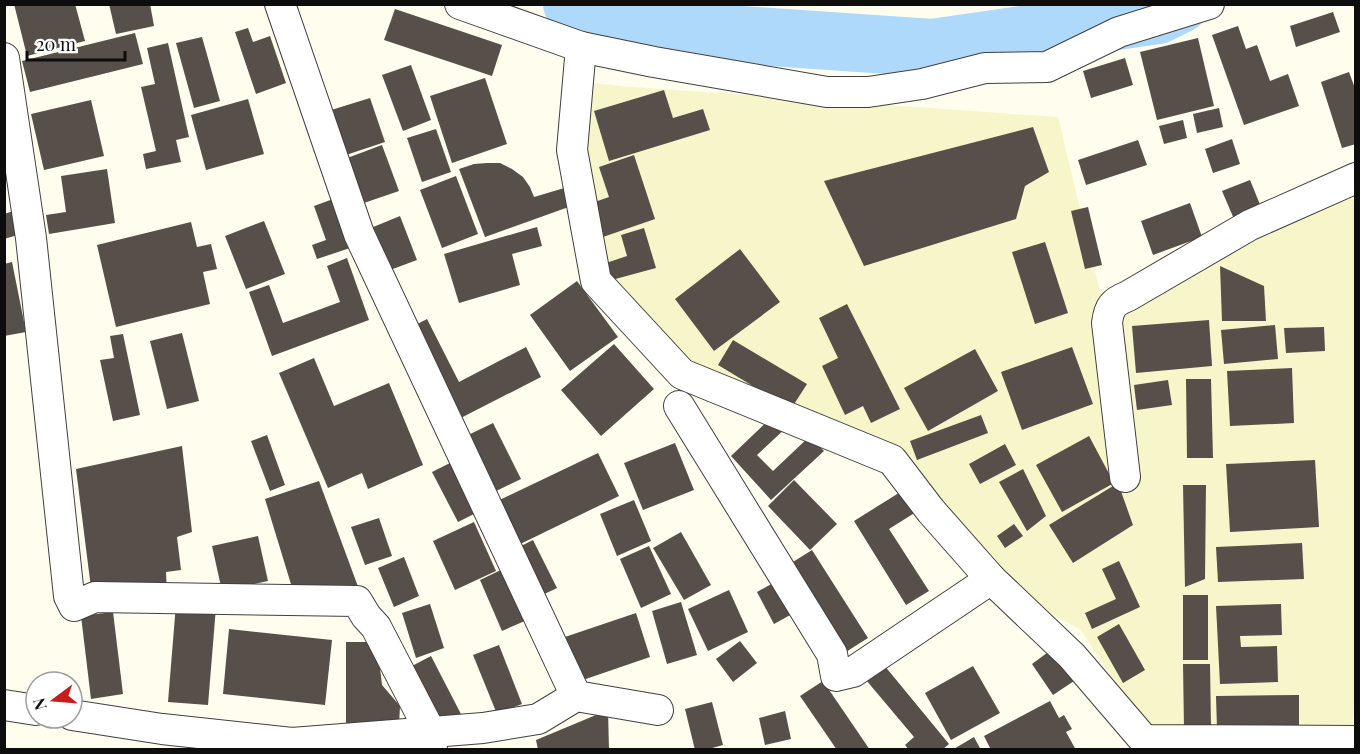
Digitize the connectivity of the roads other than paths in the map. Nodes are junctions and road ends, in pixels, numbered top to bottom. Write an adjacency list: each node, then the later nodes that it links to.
1 (280, 4): 10 (street)
2 (460, 4): 4 (street)
3 (1209, 4): 4 (street)
4 (581, 47): 9 (street)
5 (4, 58): 16 (street)
6 (1356, 178): 8 (street)
7 (679, 406): 9 (street)
8 (1125, 477)
9 (991, 579): 18 (street)
10 (576, 696): 13 (street); 16 (street)
11 (4, 705): 12 (street)
12 (24, 708)
13 (658, 710)
14 (84, 718): 15 (street)
15 (162, 739): 16 (street)
16 (431, 741)
17 (1356, 741): 18 (street)
18 (1134, 745)

